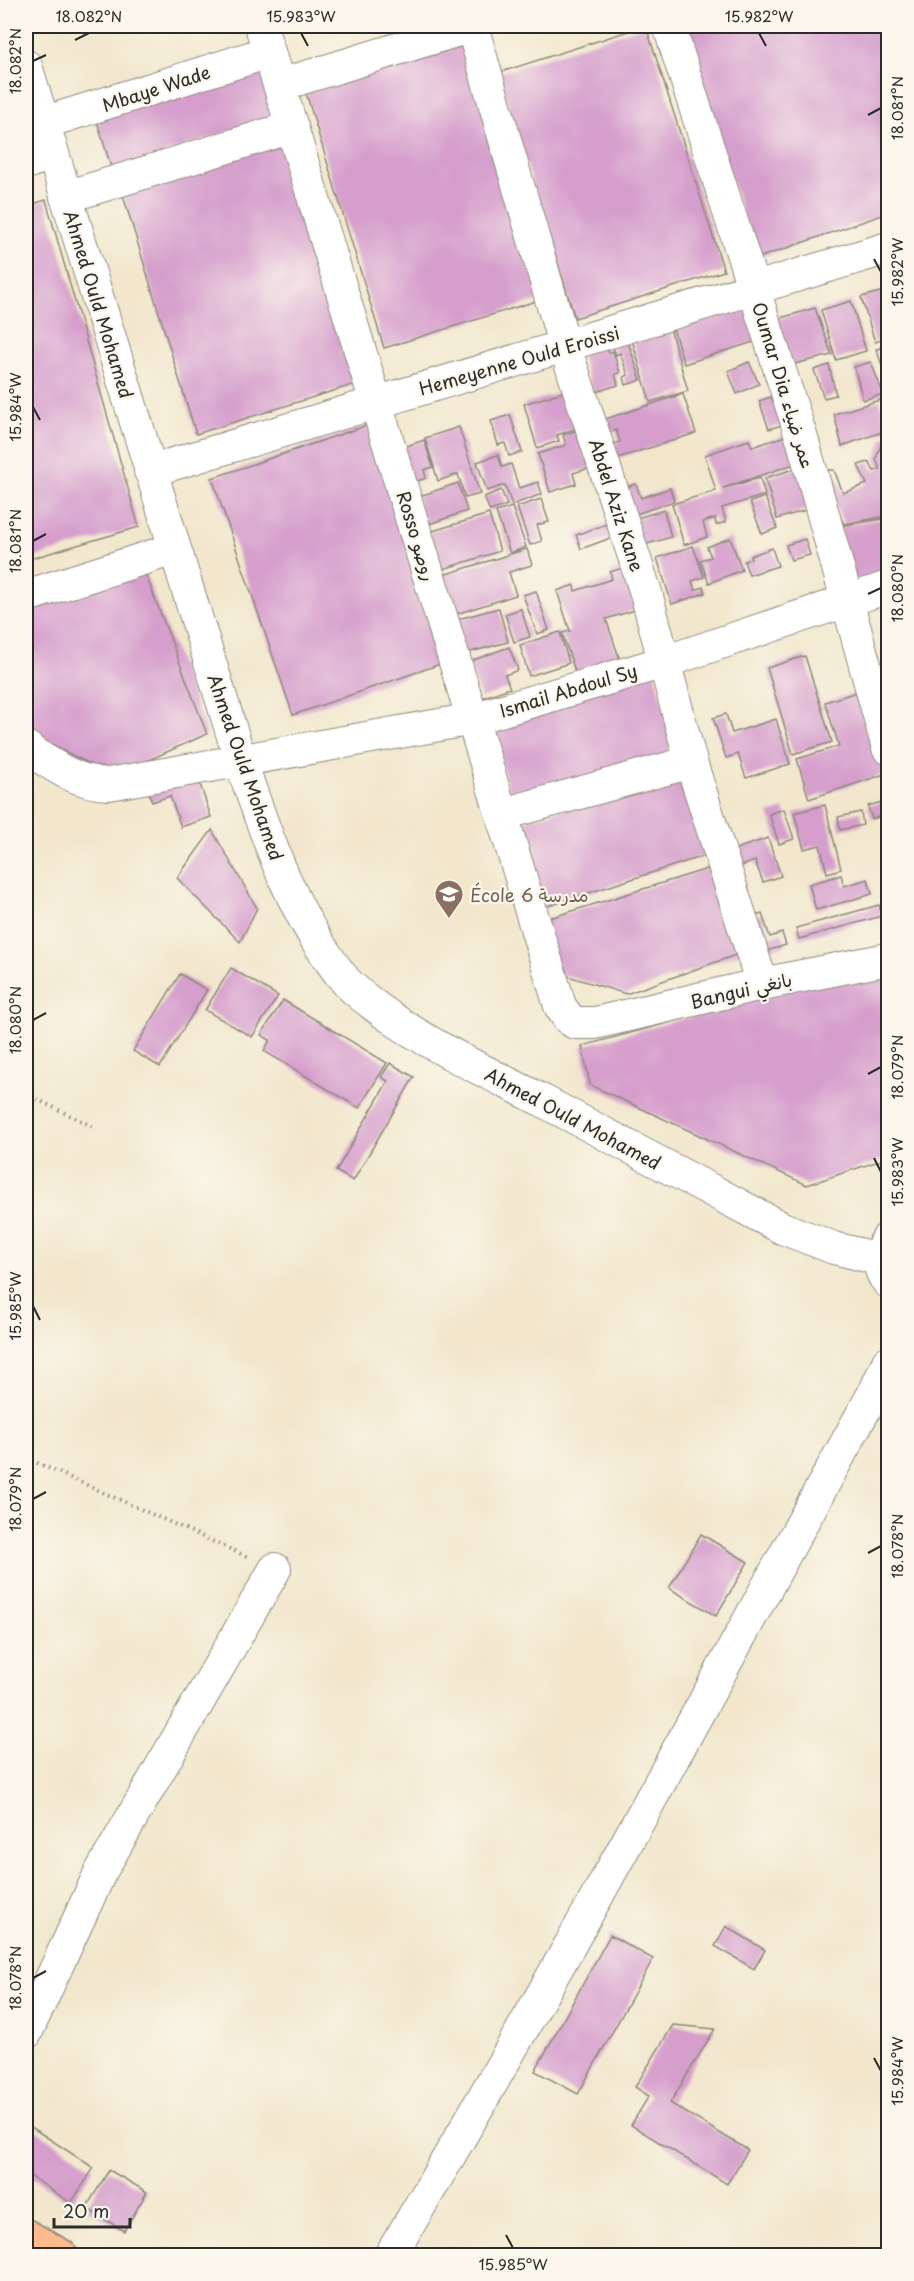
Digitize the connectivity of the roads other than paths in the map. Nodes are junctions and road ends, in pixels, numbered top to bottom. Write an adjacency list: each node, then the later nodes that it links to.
1 (472, 26): 5 (street); 12 (street, Abdel Aziz Kane)
2 (669, 26): 11 (street, Oumar Dia عمر ضياء)
3 (265, 39): 5 (street, Rosso روصو); 6 (street, Mbaye Wade)
4 (26, 66): 6 (street, Ahmed Ould Mohamed)
5 (280, 85): 7 (street, Rosso روصو)
6 (43, 123): 8 (street, Ahmed Ould Mohamed)
7 (292, 127): 9 (street); 13 (street, Rosso روصو)
8 (39, 158): 9 (street, Ahmed Ould Mohamed)
9 (66, 197): 14 (street, Ahmed Ould Mohamed)
10 (888, 248): 11 (street, Hemeyenne Ould Eroissi)
11 (754, 289): 12 (street, Hemeyenne Ould Eroissi); 18 (street, Oumar Dia عمر ضياء)
12 (565, 347): 13 (street, Hemeyenne Ould Eroissi); 19 (street, Abdel Aziz Kane)
13 (376, 402): 14 (street, Hemeyenne Ould Eroissi); 20 (street, Rosso روصو)
14 (150, 471): 15 (street, Ahmed Ould Mohamed)
15 (174, 549): 17 (street); 23 (street, Ahmed Ould Mohamed)
16 (888, 587): 18 (street, Ismail Abdoul Sy)
17 (26, 596)
18 (847, 600): 19 (street, Ismail Abdoul Sy); 22 (street, Oumar Dia عمر ضياء)
19 (664, 662): 20 (street, Ismail Abdoul Sy); 24 (street, Abdel Aziz Kane)
20 (473, 719): 23 (street, Ismail Abdoul Sy); 25 (street, Rosso روصو)
21 (26, 747): 23 (street, Ismail Abdoul Sy)
22 (888, 748)
23 (240, 759): 29 (street, Ahmed Ould Mohamed)
24 (692, 762): 25 (street); 27 (street, Abdel Aziz Kane)
25 (503, 814): 28 (street, Rosso روصو)
26 (888, 959): 27 (street, Bangui بانغي)
27 (762, 984): 28 (street, Bangui بانغي)
28 (595, 1023)
29 (885, 1260)
30 (888, 1362): 35 (street)
31 (275, 1569): 32 (street)
32 (26, 2033)
33 (26, 2236): 34 (main road)
34 (61, 2256)
35 (390, 2256)

